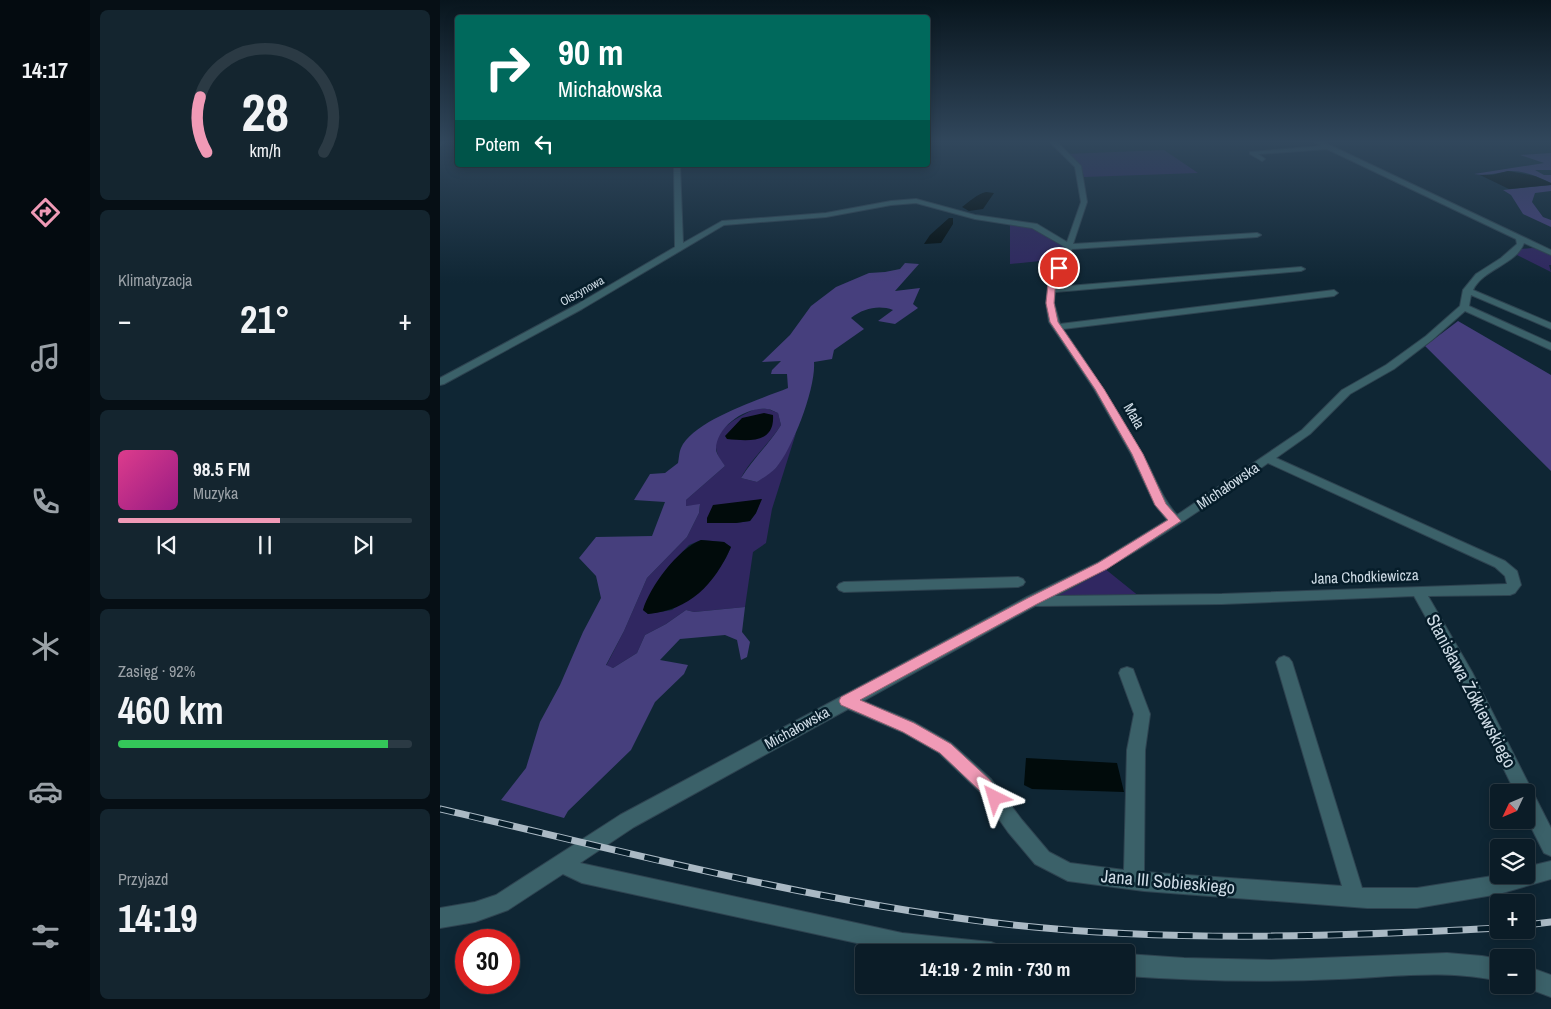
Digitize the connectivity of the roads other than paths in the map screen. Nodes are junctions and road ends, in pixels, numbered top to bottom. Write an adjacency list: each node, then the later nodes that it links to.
1 (678, 188): 7 (street)
2 (1082, 188): 6 (street)
3 (1415, 188): 5 (street)
4 (1257, 235): 6 (street)
5 (1519, 243): 8 (street); 11 (street)
6 (1069, 246): 7 (street, Olszynowa); 10 (street)
7 (679, 248): 17 (street, Olszynowa)
8 (1551, 253)
9 (1301, 268): 10 (street)
10 (1051, 290): 15 (street, Mała)
11 (1467, 290): 13 (street); 14 (street)
12 (1334, 293): 15 (street)
13 (1464, 307): 16 (street); 18 (street, Michałowska)
14 (1551, 326)
15 (1058, 328): 19 (street, Mała)
16 (1551, 347)
17 (440, 382)
18 (1268, 459): 19 (street, Michałowska); 22 (street, Jana Chodkiewicza)
19 (1175, 521): 23 (street, Michałowska)
20 (1018, 582): 21 (street)
21 (844, 587)
22 (1418, 591): 23 (street, Jana Chodkiewicza); 27 (street, Stanisława Żółkiewskiego)
23 (1032, 601): 26 (street, Michałowska)
24 (1284, 662): 33 (street)
25 (1127, 674): 32 (street)
26 (847, 701): 30 (street, Michałowska); 32 (street, Jana III Sobieskiego)
27 (1520, 784)
28 (1535, 816): 29 (street)
29 (1551, 847)
30 (561, 863): 34 (street, Michałowska); 35 (street)
31 (1551, 870): 33 (street, Jana III Sobieskiego)
32 (1134, 881): 33 (street, Jana III Sobieskiego)
33 (1354, 898)
34 (440, 918)
35 (912, 944)
36 (1135, 966): 37 (street)
37 (1490, 968)
38 (1535, 980): 39 (street)
39 (1551, 986)

